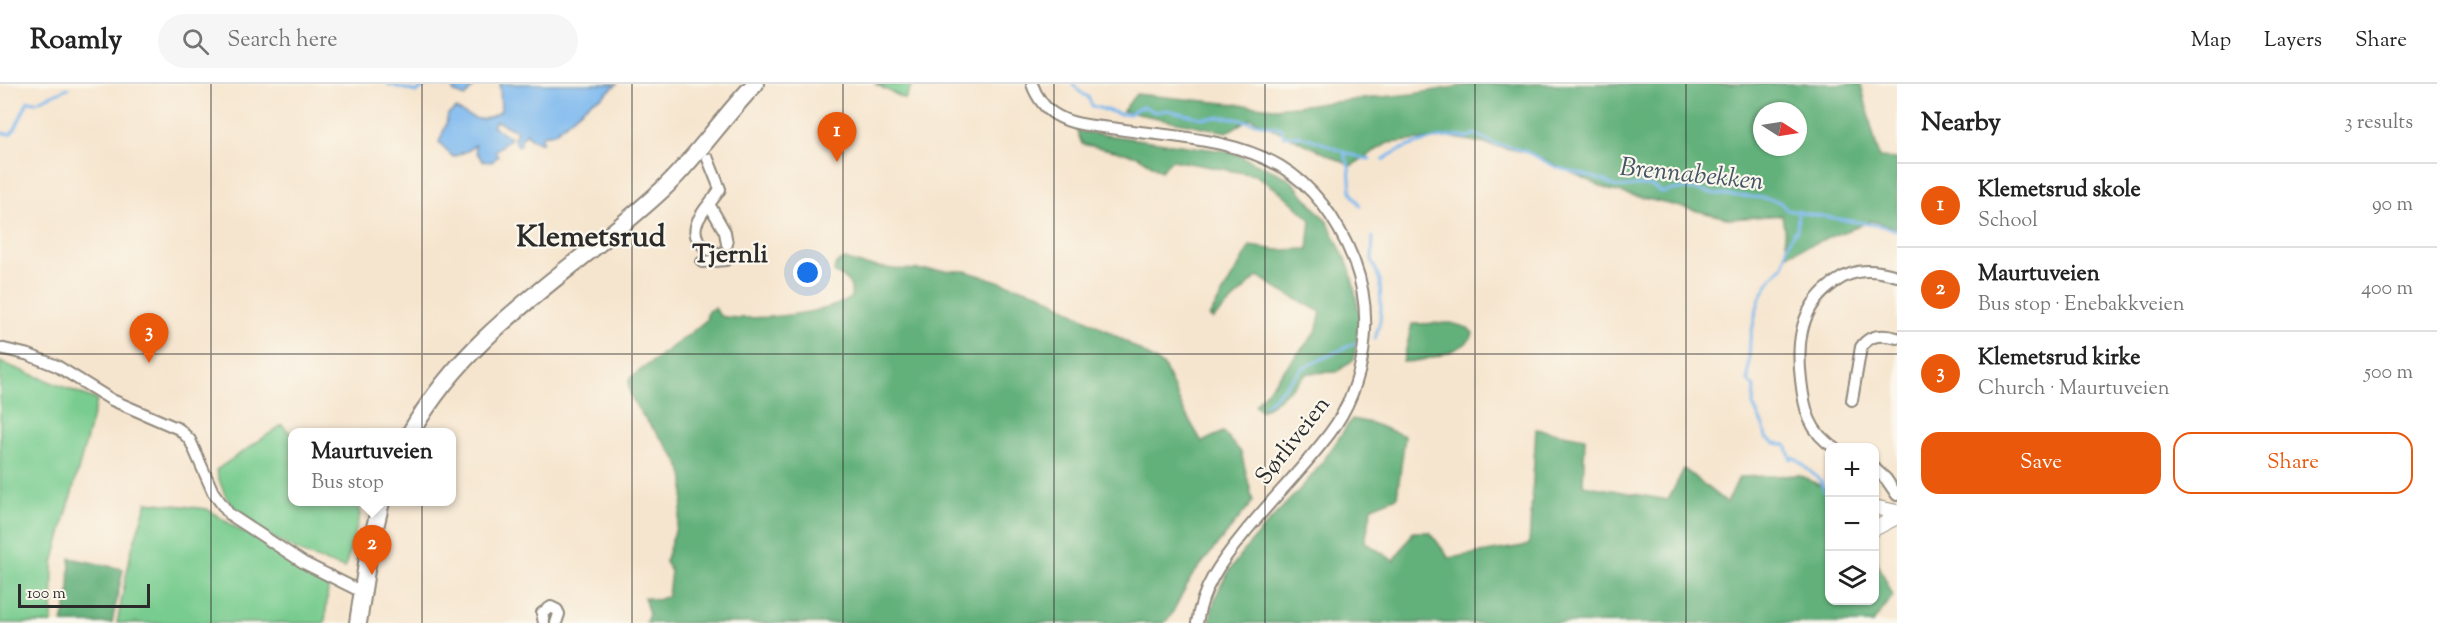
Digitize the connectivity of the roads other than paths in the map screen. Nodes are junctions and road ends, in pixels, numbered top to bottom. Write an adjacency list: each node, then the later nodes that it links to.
1 (755, 84): 11 (main road)
2 (1032, 84): 23 (street, Sørliveien)
3 (708, 159): 4 (street)
4 (709, 204): 5 (street); 6 (street)
5 (727, 244)
6 (702, 262)
7 (1897, 276): 12 (street)
8 (1897, 338): 10 (street)
9 (0, 348): 19 (street)
10 (1852, 400)
11 (414, 428)
12 (1828, 443)
13 (1879, 473): 14 (street)
14 (1897, 495)
15 (380, 506): 19 (main road)
16 (1879, 508): 17 (street)
17 (1897, 515): 18 (street)
18 (1879, 526)
19 (362, 592): 20 (main road)
20 (358, 623)
21 (544, 623): 22 (street)
22 (556, 623)
23 (1197, 623)

